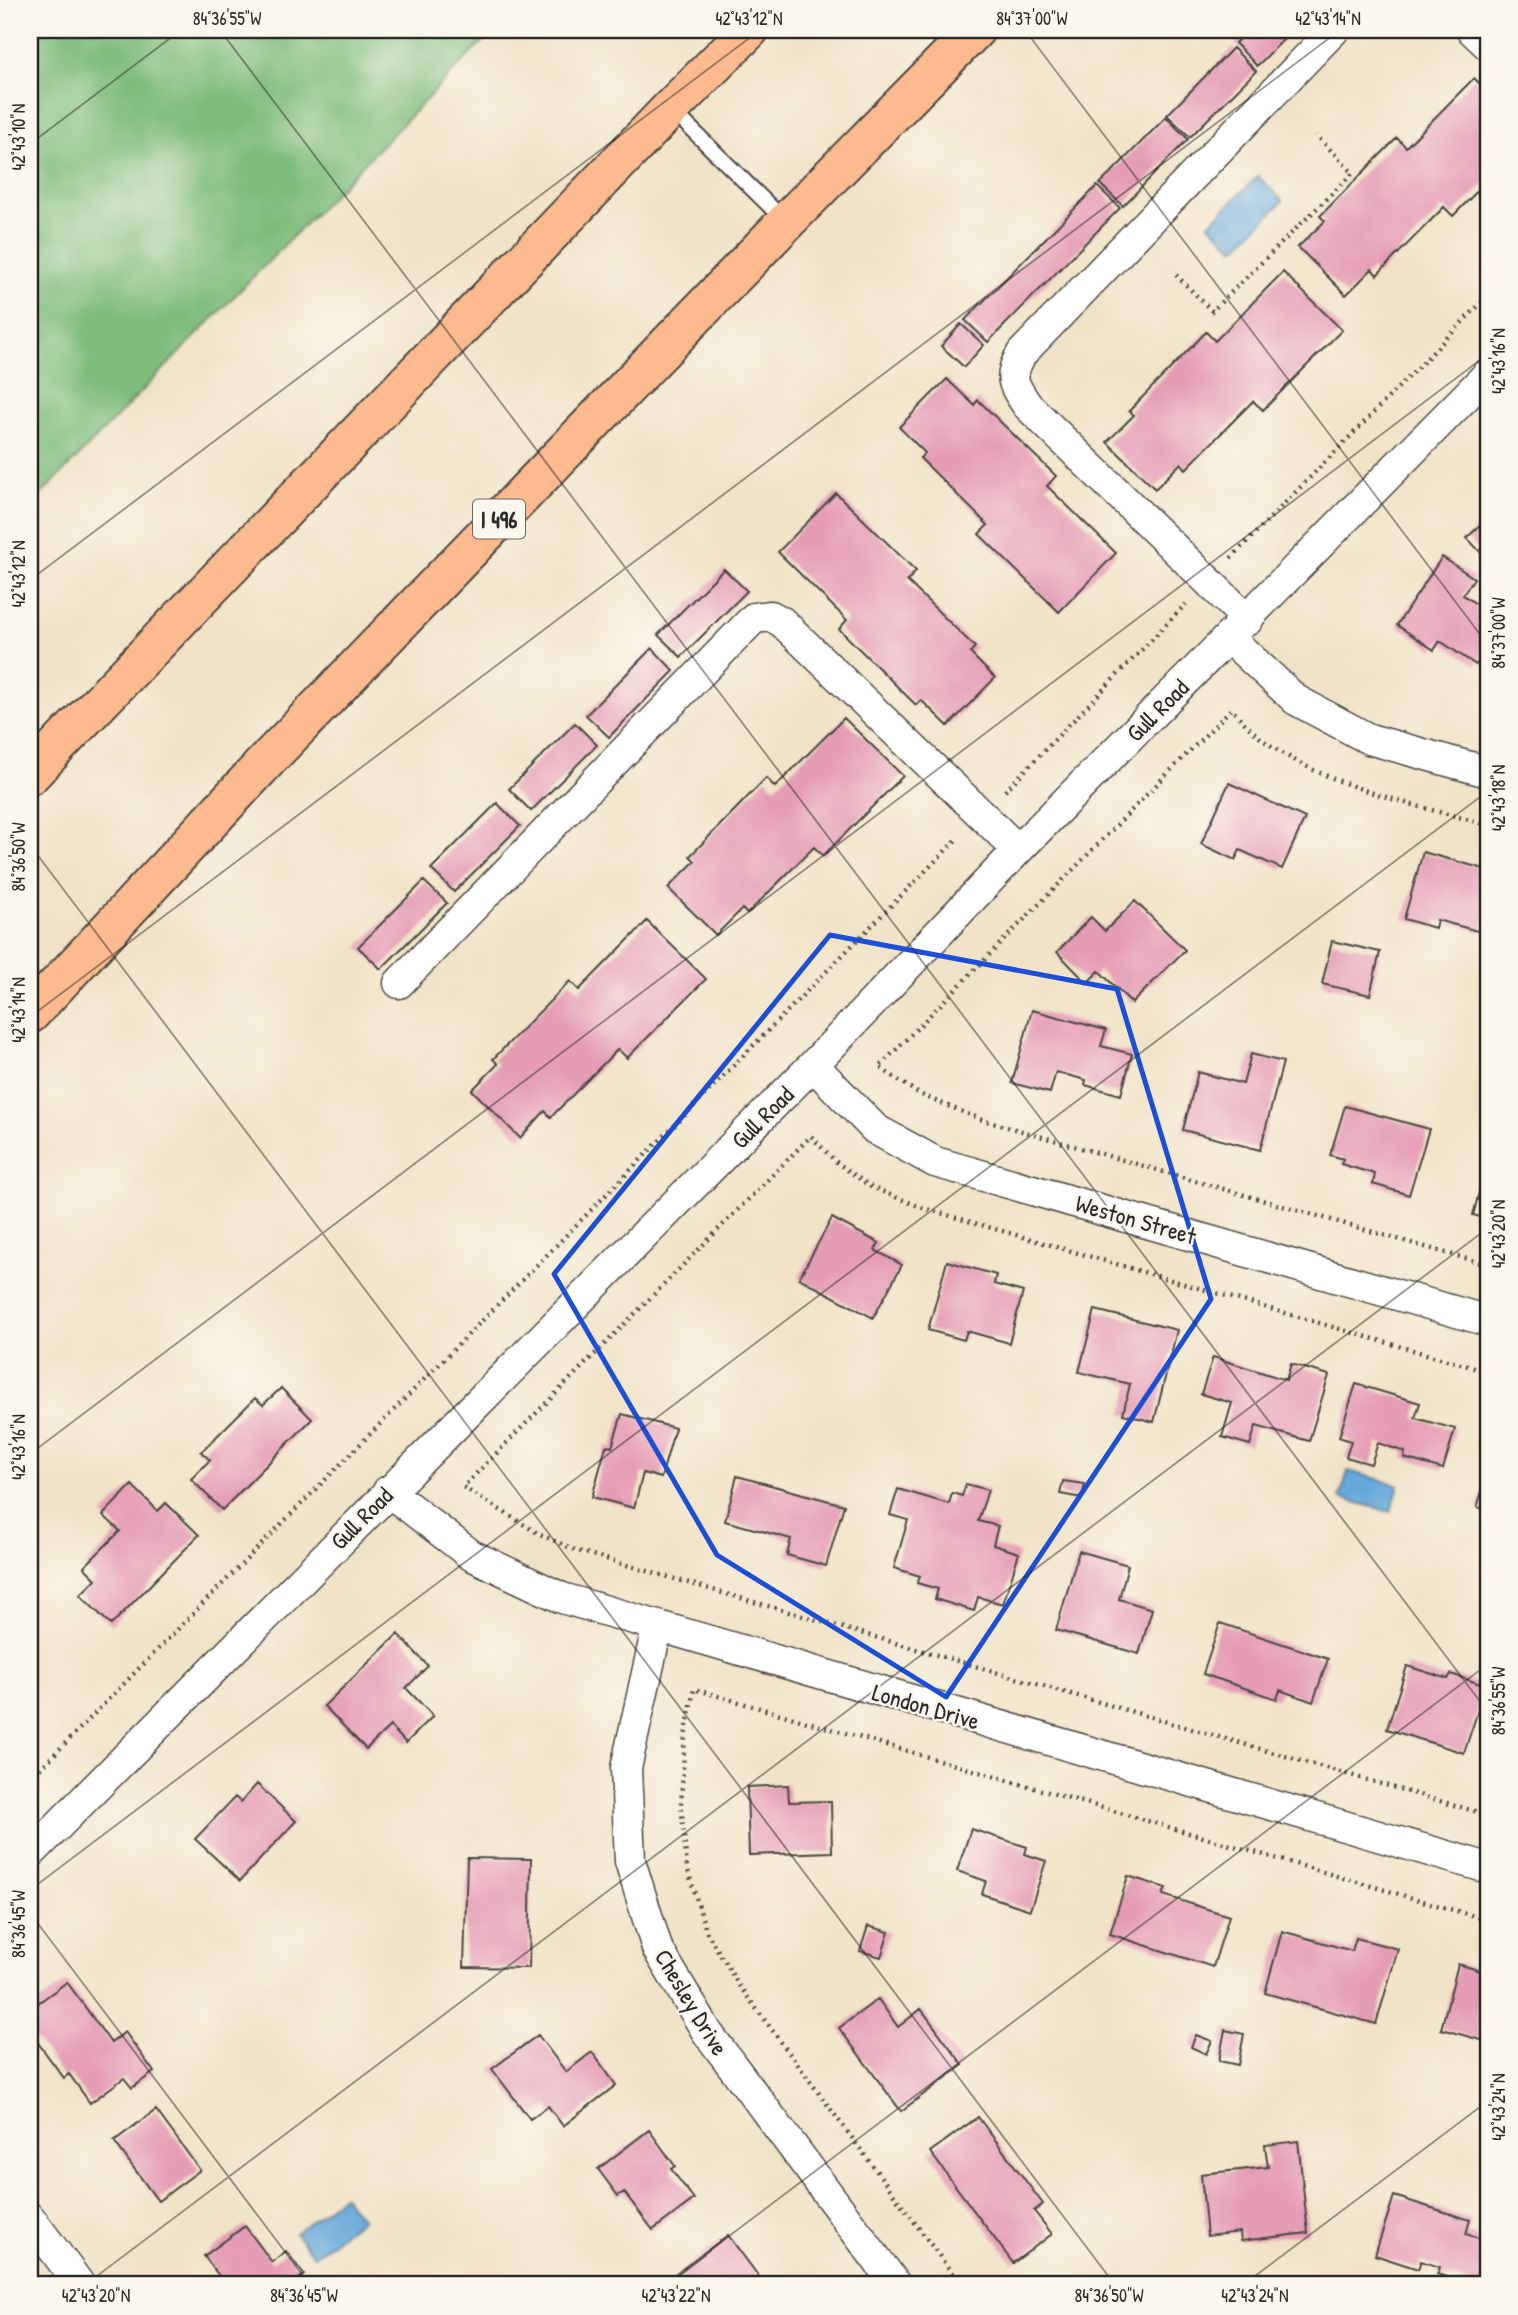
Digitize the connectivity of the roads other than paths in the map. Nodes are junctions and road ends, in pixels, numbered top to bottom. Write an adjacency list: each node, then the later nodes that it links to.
1 (749, 30): 6 (highway)
2 (975, 30): 7 (highway, I 496)
3 (1334, 30): 9 (street)
4 (1472, 30): 5 (street)
5 (1488, 46)
6 (671, 108): 7 (lane); 11 (highway)
7 (786, 222): 14 (highway, I 496)
8 (1488, 374): 9 (street, Gull Road)
9 (1239, 629): 10 (street); 12 (street, Gull Road)
10 (1488, 772)
11 (30, 775)
12 (1018, 850): 13 (street); 15 (street, Gull Road)
13 (399, 983)
14 (30, 1014)
15 (813, 1065): 16 (street, Weston Street); 17 (street, Gull Road)
16 (1488, 1321)
17 (388, 1491): 18 (street, London Drive); 19 (street, Gull Road)
18 (657, 1628): 20 (street, London Drive); 23 (street, Chesley Drive)
19 (30, 1854)
20 (1488, 1868)
21 (30, 2218): 22 (street)
22 (80, 2285)
23 (896, 2285)

